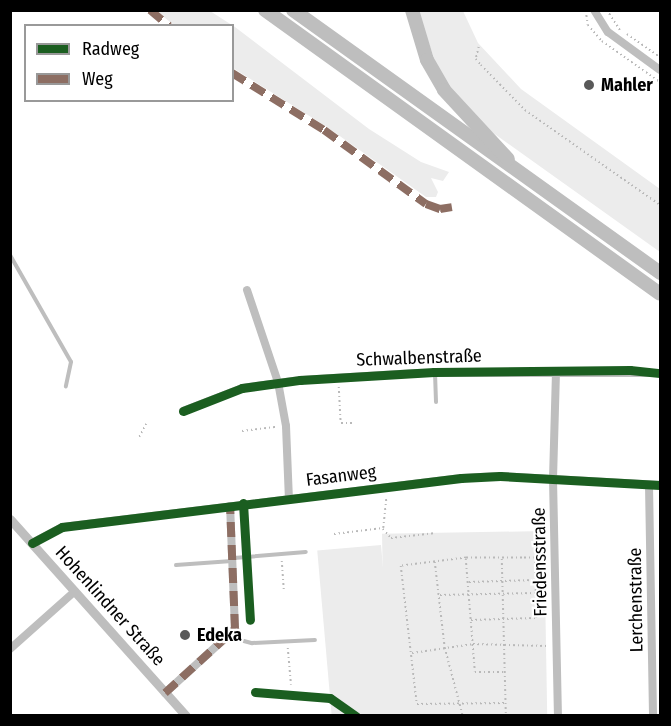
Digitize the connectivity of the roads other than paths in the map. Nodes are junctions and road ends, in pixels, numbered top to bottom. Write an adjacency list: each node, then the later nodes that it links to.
1 (265, 10): 10 (highway)
2 (293, 10): 6 (highway)
3 (412, 10): 6 (highway)
4 (594, 10): 5 (street)
5 (660, 70)
6 (520, 175): 8 (highway)
7 (10, 255): 15 (lane)
8 (660, 273)
9 (247, 290): 14 (street)
10 (660, 294)
11 (435, 372): 12 (street, Schwalbenstraße); 14 (street, Schwalbenstraße); 16 (lane)
12 (556, 372): 13 (street, Schwalbenstraße); 18 (street, Friedensstraße)
13 (660, 373)
14 (278, 382): 17 (street, Schwalbenstraße); 21 (street)
15 (66, 386)
16 (436, 402)
17 (183, 411)
18 (553, 479): 19 (street, Fasanweg); 21 (street, Fasanweg); 34 (street, Friedensstraße)
19 (649, 485): 20 (street, Fasanweg); 35 (street, Lerchenstraße)
20 (660, 485)
21 (289, 500): 22 (street, Fasanweg)
22 (230, 506): 24 (street, Fasanweg); 26 (street)
23 (10, 519): 24 (street, Hohenlindner Straße)
24 (32, 543): 28 (street, Hohenlindner Straße)
25 (306, 552): 26 (lane)
26 (234, 559): 27 (lane); 29 (street)
27 (176, 565)
28 (75, 591): 31 (street); 32 (street, Hohenlindner Straße)
29 (229, 636): 30 (lane); 32 (street)
30 (315, 640)
31 (10, 649)
32 (165, 693): 33 (street, Hohenlindner Straße)
33 (186, 716)
34 (558, 716)
35 (653, 716)

